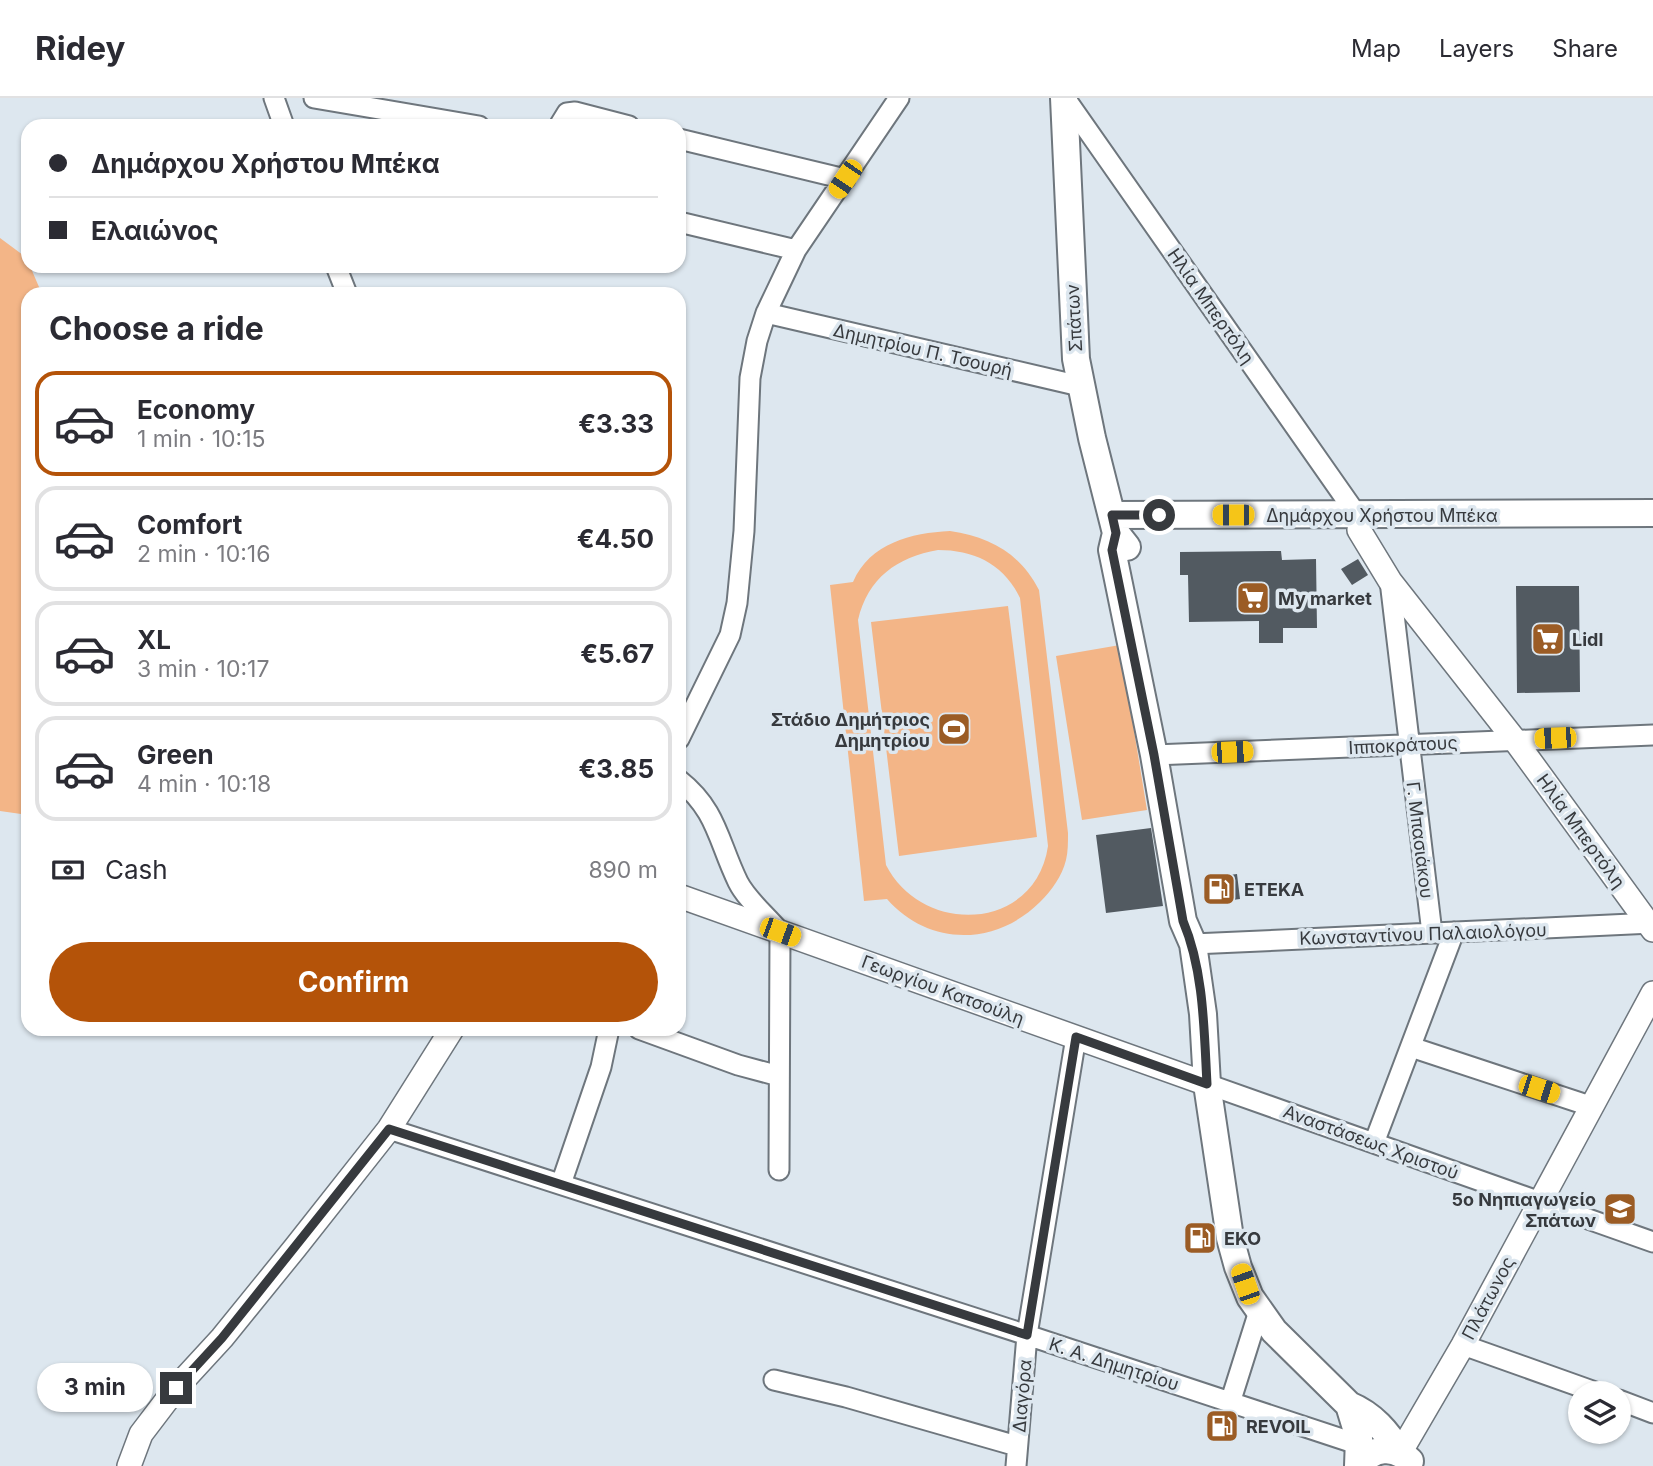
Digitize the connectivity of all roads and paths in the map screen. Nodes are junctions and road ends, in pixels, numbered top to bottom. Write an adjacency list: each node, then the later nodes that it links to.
1 (274, 98): 5 (street)
2 (314, 98): 6 (street)
3 (899, 98): 10 (street)
4 (1065, 98): 14 (main road, Σπάτων); 16 (street, Ηλία Μπερτόλη)
5 (282, 119)
6 (438, 119)
7 (563, 119): 8 (street)
8 (602, 119)
9 (686, 141): 10 (street)
10 (845, 179): 12 (street)
11 (686, 224): 12 (street)
12 (796, 250): 13 (street)
13 (766, 313): 14 (street, Δημητρίου Π. Τσουρή); 20 (street)
14 (1080, 386): 17 (main road, Σπάτων)
15 (1653, 513): 16 (main road, Δημάρχου Χρήστου Μπέκα)
16 (1358, 523): 17 (main road, Δημάρχου Χρήστου Μπέκα); 18 (main road, Δημάρχου Χρήστου Μπέκα); 19 (street, Ηλία Μπερτόλη)
17 (1114, 524): 24 (main road, Σπάτων)
18 (1653, 527)
19 (1390, 581): 22 (street, Ηλία Μπερτόλη); 23 (street, Γ. Μπασιάκου)
20 (686, 725)
21 (1653, 734): 22 (street, Ιπποκράτους)
22 (1514, 739): 23 (street, Ιπποκράτους); 27 (street, Ηλία Μπερτόλη)
23 (1408, 746): 24 (street, Ιπποκράτους); 30 (street, Γ. Μπασιάκου)
24 (1162, 755): 31 (main road, Σπάτων)
25 (686, 786): 28 (street)
26 (686, 898): 28 (street, Γεωργίου Κατσούλη)
27 (1651, 925): 29 (street, Κωνσταντίνου Παλαιολόγου)
28 (780, 932): 36 (street, Γεωργίου Κατσούλη); 38 (street)
29 (1454, 932): 30 (street, Κωνσταντίνου Παλαιολόγου); 37 (street)
30 (1432, 933): 31 (street, Κωνσταντίνου Παλαιολόγου)
31 (1193, 944): 39 (main road, Σπάτων)
32 (1653, 993): 40 (street, Πλάτωνος)
33 (448, 1036): 41 (street)
34 (608, 1036): 44 (street)
35 (658, 1036): 38 (street)
36 (1076, 1037): 39 (street, Γεωργίου Κατσούλη); 48 (street, Διαγόρα)
37 (1411, 1047): 40 (street); 42 (street)
38 (779, 1076): 43 (street)
39 (1207, 1084): 42 (street, Αναστάσεως Χριστού); 47 (main road, Σπάτων)
40 (1590, 1106): 45 (street, Πλάτωνος)
41 (389, 1129): 44 (street, Κ. Α. Δημητρίου); 59 (street)
42 (1374, 1143): 45 (street, Αναστάσεως Χριστού)
43 (779, 1170)
44 (561, 1184): 48 (street, Κ. Α. Δημητρίου)
45 (1539, 1202): 46 (street, Αναστάσεως Χριστού); 49 (street, Πλάτωνος)
46 (1653, 1242)
47 (1259, 1311): 52 (street); 54 (main road, Σπάτων)
48 (1027, 1335): 52 (street, Κ. Α. Δημητρίου); 56 (street, Διαγόρα)
49 (1463, 1345): 51 (street); 57 (street, Πλάτωνος)
50 (774, 1380): 56 (street)
51 (1568, 1382)
52 (1230, 1403): 58 (street, Κ. Α. Δημητρίου)
53 (1631, 1405): 55 (street)
54 (1352, 1412): 57 (main road, Σπάτων); 58 (main road)
55 (1653, 1413)
56 (1017, 1446): 60 (street, Διαγόρα)
57 (1402, 1455): 58 (main road)
58 (1359, 1459)
59 (129, 1466)
60 (1016, 1466)

